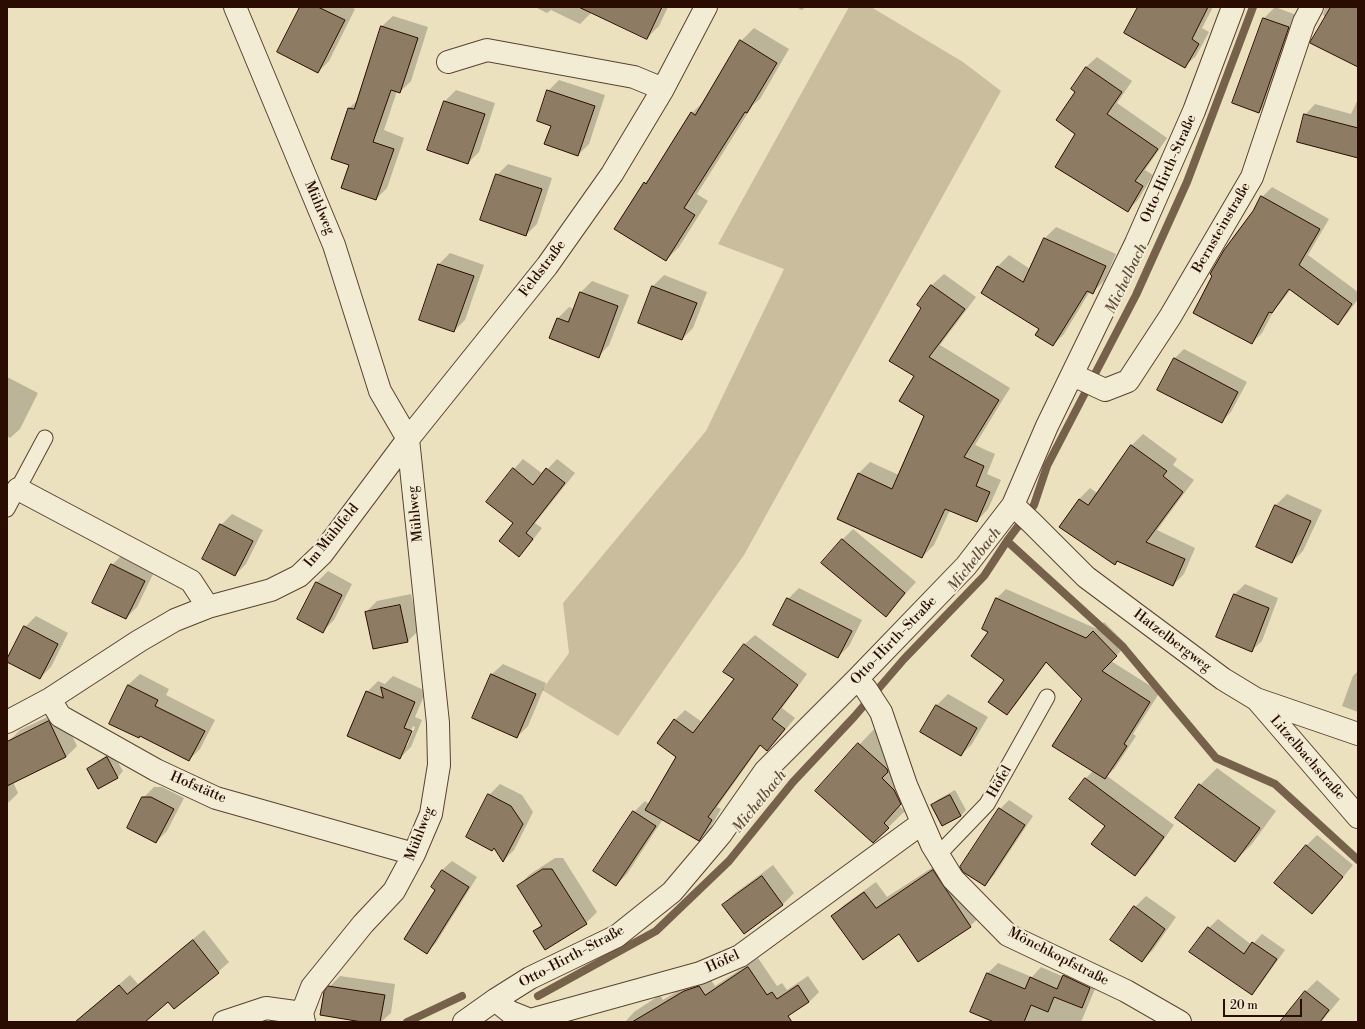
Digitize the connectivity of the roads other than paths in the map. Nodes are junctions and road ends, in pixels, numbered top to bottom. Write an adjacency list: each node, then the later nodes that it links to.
1 (235, 7): 9 (street, Mühlweg)
2 (706, 7): 6 (street, Feldstraße)
3 (1232, 7): 7 (street, Otto-Hirth-Straße)
4 (1312, 7): 7 (street, Bernsteinstraße)
5 (448, 62): 6 (street)
6 (663, 89): 9 (street, Feldstraße)
7 (1078, 377): 12 (street, Otto-Hirth-Straße)
8 (45, 438): 10 (lane)
9 (408, 438): 13 (street, Im Mühlfeld); 22 (street, Mühlweg)
10 (18, 489): 11 (lane); 13 (street)
11 (7, 509)
12 (1021, 513): 14 (street, Otto-Hirth-Straße); 17 (street, Hatzelbergweg)
13 (208, 607): 16 (street, Im Mühlfeld)
14 (862, 684): 21 (street, Mönchkopfstraße); 24 (street, Otto-Hirth-Straße)
15 (1047, 698): 23 (lane, Höfel)
16 (50, 699): 18 (street); 22 (street, Hofstätte)
17 (1256, 699): 19 (street, Hatzelbergweg); 20 (street, Litzelbachstraße)
18 (7, 722)
19 (1358, 734)
20 (1358, 817)
21 (922, 823): 23 (street, Mönchkopfstraße); 24 (street, Höfel)
22 (414, 854): 25 (street, Mühlweg)
23 (938, 855): 28 (street, Mönchkopfstraße)
24 (494, 1000): 27 (street, Otto-Hirth-Straße)
25 (303, 1018): 26 (street, Mühlweg)
26 (224, 1022)
27 (464, 1022)
28 (1180, 1022)

